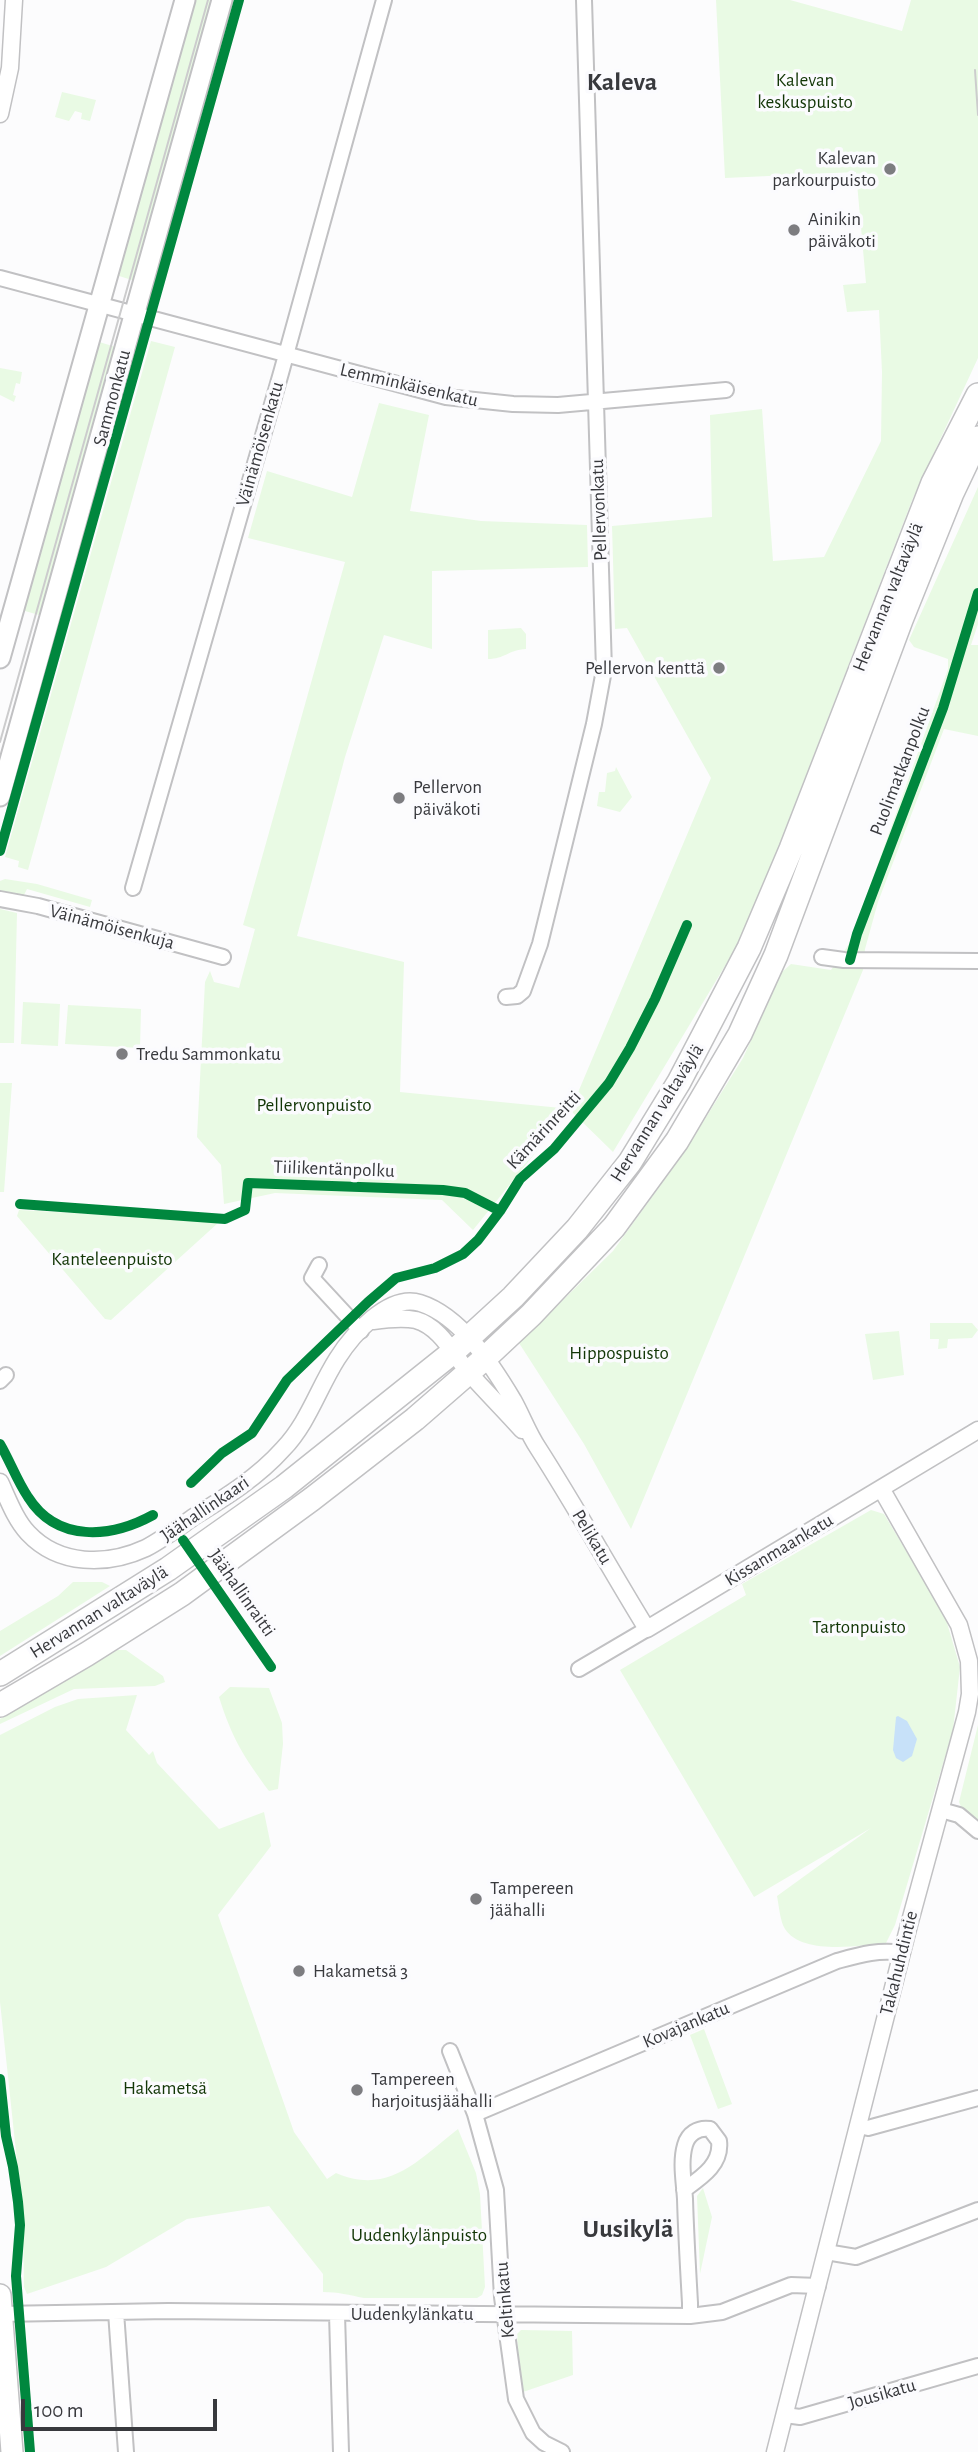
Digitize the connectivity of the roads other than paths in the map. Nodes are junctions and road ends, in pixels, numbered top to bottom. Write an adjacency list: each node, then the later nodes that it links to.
1 (14, 0): 6 (street)
2 (184, 0): 8 (main road, Sammonkatu)
3 (222, 0): 9 (main road, Sammonkatu)
4 (384, 0): 10 (street, Väinämöisenkatu)
5 (584, 0): 13 (street, Pellervonkatu)
6 (0, 114)
7 (0, 278): 8 (street, Lemminkäisenkatu)
8 (99, 306): 9 (street, Lemminkäisenkatu); 15 (main road, Sammonkatu)
9 (135, 314): 10 (street, Lemminkäisenkatu); 16 (main road, Sammonkatu)
10 (286, 355): 13 (street, Lemminkäisenkatu); 17 (street, Väinämöisenkatu)
11 (726, 390): 13 (street, Lemminkäisenkatu)
12 (978, 394): 25 (highway, Hervannan valtaväylä)
13 (595, 403): 22 (street, Pellervonkatu)
14 (978, 438): 26 (highway, Hervannan valtaväylä)
15 (0, 658)
16 (0, 796)
17 (133, 888)
18 (0, 899): 19 (street, Väinämöisenkuja)
19 (223, 957)
20 (822, 957): 21 (street)
21 (978, 961)
22 (506, 997)
23 (320, 1265): 24 (street)
24 (367, 1326): 25 (street, Jäähallinkaari); 28 (street, Jäähallinkaari)
25 (461, 1345): 26 (street, Jäähallinkaari); 33 (highway, Hervannan valtaväylä)
26 (476, 1365): 30 (street, Pelikatu); 34 (highway, Hervannan valtaväylä)
27 (978, 1430): 29 (street, Kissanmaankatu)
28 (0, 1482)
29 (882, 1490): 30 (street, Kissanmaankatu); 31 (street, Takahuhdintie)
30 (647, 1629): 32 (street, Kissanmaankatu)
31 (973, 1661): 35 (street, Takahuhdintie)
32 (579, 1669)
33 (0, 1674)
34 (0, 1705)
35 (941, 1810): 36 (street); 37 (street, Takahuhdintie)
36 (978, 1831)
37 (902, 1953): 40 (street, Kovajankatu); 41 (street, Takahuhdintie)
38 (450, 2051): 40 (street, Keltinkatu)
39 (978, 2098): 41 (street)
40 (475, 2114): 49 (street, Keltinkatu)
41 (858, 2126): 44 (street, Takahuhdintie)
42 (684, 2190): 50 (street)
43 (978, 2210): 44 (street)
44 (826, 2252): 45 (street, Takahuhdintie)
45 (818, 2286): 50 (street, Uudenkylänkatu); 52 (street, Takahuhdintie)
46 (0, 2308): 47 (street, Uudenkylänkatu); 53 (main road)
47 (116, 2312): 48 (street, Uudenkylänkatu); 54 (street)
48 (337, 2314): 49 (street, Uudenkylänkatu); 55 (street)
49 (505, 2314): 50 (street, Uudenkylänkatu); 56 (street, Keltinkatu)
50 (690, 2316)
51 (978, 2367): 52 (street, Jousikatu)
52 (785, 2415): 57 (street, Takahuhdintie)
53 (12, 2452)
54 (126, 2452)
55 (341, 2452)
56 (562, 2452)
57 (775, 2452)

